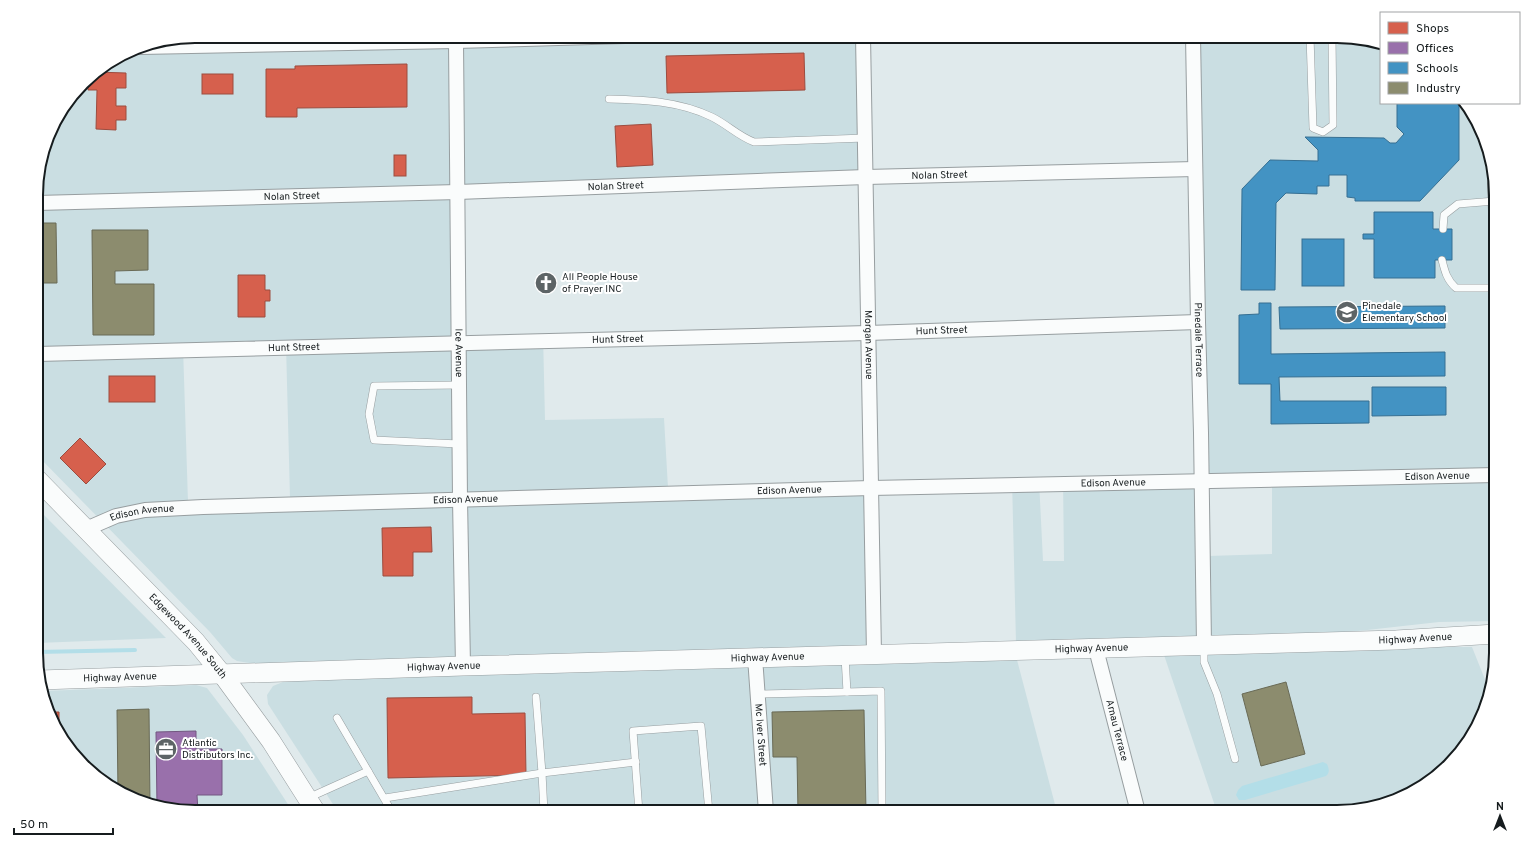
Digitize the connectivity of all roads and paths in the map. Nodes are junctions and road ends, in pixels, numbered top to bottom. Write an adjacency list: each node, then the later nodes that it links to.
1 (351, 43): 7 (street)
2 (456, 43): 12 (street, Ice Avenue)
3 (864, 43): 9 (street, Morgan Avenue)
4 (1193, 43): 10 (street, Pinedale Terrace)
5 (1310, 43): 6 (lane)
6 (1332, 43)
7 (163, 47)
8 (609, 99): 9 (lane)
9 (865, 138): 11 (street, Morgan Avenue)
10 (1195, 169): 11 (street, Nolan Street); 18 (street, Pinedale Terrace)
11 (866, 177): 12 (street, Nolan Street); 19 (street, Morgan Avenue)
12 (458, 192): 14 (street, Nolan Street); 20 (street, Ice Avenue)
13 (1489, 202): 15 (lane)
14 (43, 204)
15 (1443, 229)
16 (1442, 260): 17 (lane)
17 (1489, 288)
18 (1198, 322): 19 (street, Hunt Street); 25 (street, Pinedale Terrace)
19 (868, 333): 20 (street, Hunt Street); 27 (street, Morgan Avenue)
20 (459, 343): 21 (street, Hunt Street); 22 (street, Ice Avenue)
21 (43, 354)
22 (459, 384): 23 (street, Ice Avenue); 23 (lane)
23 (459, 444): 28 (street, Ice Avenue)
24 (1489, 475): 25 (street, Edison Avenue)
25 (1201, 480): 27 (street, Edison Avenue); 31 (street, Pinedale Terrace)
26 (43, 485): 29 (street, Edgewood Avenue South)
27 (871, 488): 28 (street, Edison Avenue); 33 (street, Morgan Avenue)
28 (460, 499): 29 (street, Edison Avenue); 36 (street, Ice Avenue)
29 (86, 529): 37 (street, Edgewood Avenue South)
30 (1489, 634): 31 (street, Highway Avenue)
31 (1204, 645): 32 (street, Highway Avenue); 43 (lane)
32 (1096, 649): 33 (street, Highway Avenue); 55 (street, Arnau Terrace)
33 (874, 654): 34 (street, Highway Avenue)
34 (845, 655): 35 (street, Highway Avenue); 39 (lane)
35 (755, 657): 36 (street, Highway Avenue); 40 (street, Mc Iver Street)
36 (463, 666): 37 (street, Highway Avenue)
37 (222, 674): 38 (street, Highway Avenue); 48 (street, Edgewood Avenue South)
38 (46, 680)
39 (847, 692): 40 (lane); 54 (lane)
40 (757, 694): 53 (street, Mc Iver Street)
41 (536, 696): 46 (lane)
42 (337, 718): 45 (lane)
43 (1235, 759)
44 (636, 762): 46 (lane); 51 (lane); 52 (lane)
45 (368, 771): 47 (lane); 48 (lane)
46 (542, 773): 47 (lane); 50 (lane)
47 (385, 798): 49 (lane)
48 (312, 805)
49 (388, 805)
50 (544, 805)
51 (639, 805)
52 (708, 805)
53 (765, 805)
54 (882, 805)
55 (1136, 805)

